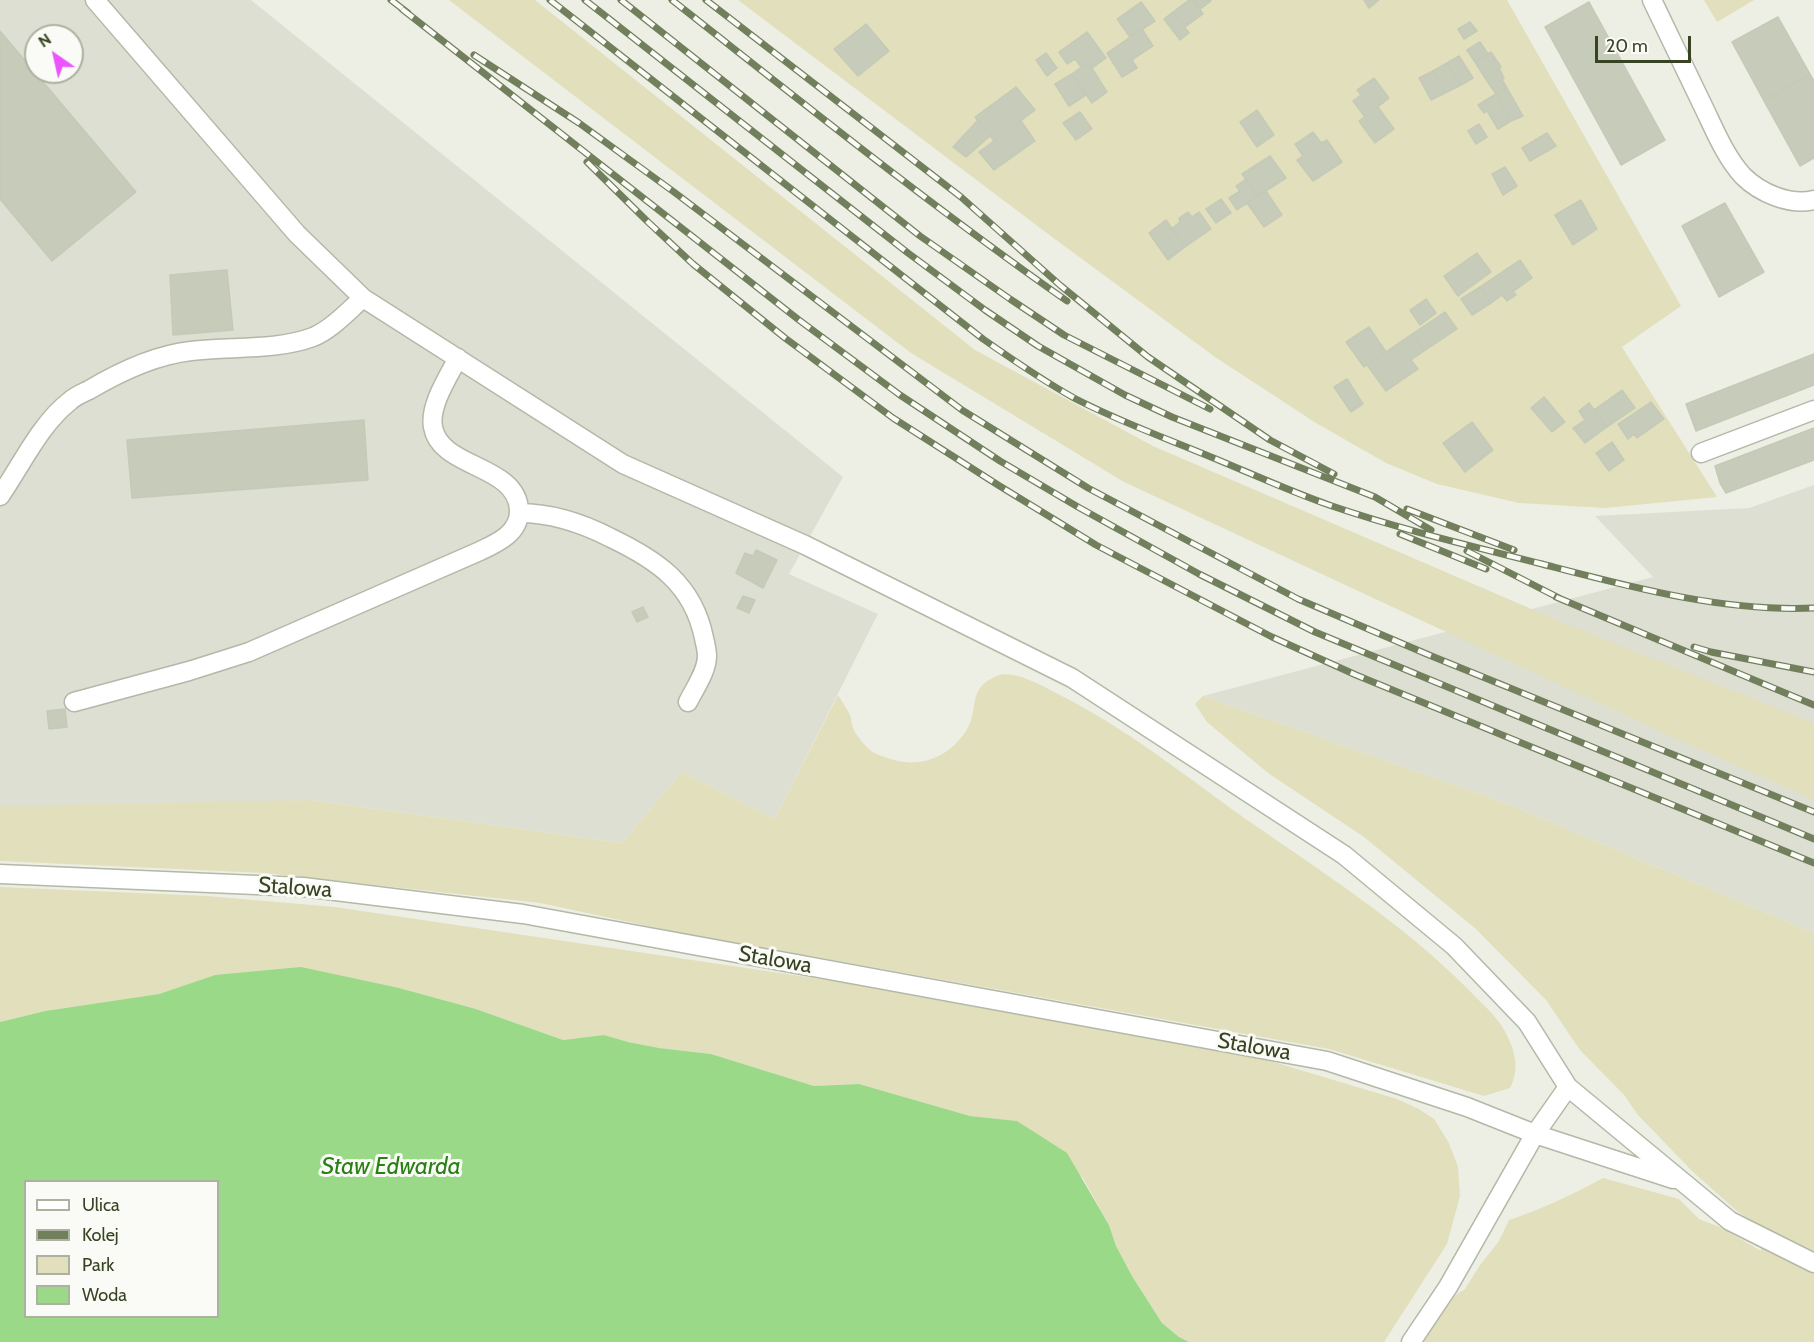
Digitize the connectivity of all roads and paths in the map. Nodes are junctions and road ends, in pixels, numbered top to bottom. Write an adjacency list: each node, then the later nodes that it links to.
1 (95, 0): 4 (street)
2 (1652, 0): 3 (street)
3 (1812, 204)
4 (363, 298): 5 (street); 8 (street)
5 (458, 358): 9 (street); 13 (street)
6 (1814, 410): 7 (street)
7 (1701, 453)
8 (0, 496)
9 (519, 513): 10 (street); 11 (street)
10 (74, 702)
11 (688, 702)
12 (0, 874): 14 (street, Stalowa)
13 (1568, 1087): 14 (street); 15 (street)
14 (1535, 1134): 15 (street, Stalowa); 17 (street)
15 (1684, 1182): 16 (street)
16 (1814, 1263)
17 (1411, 1342)

